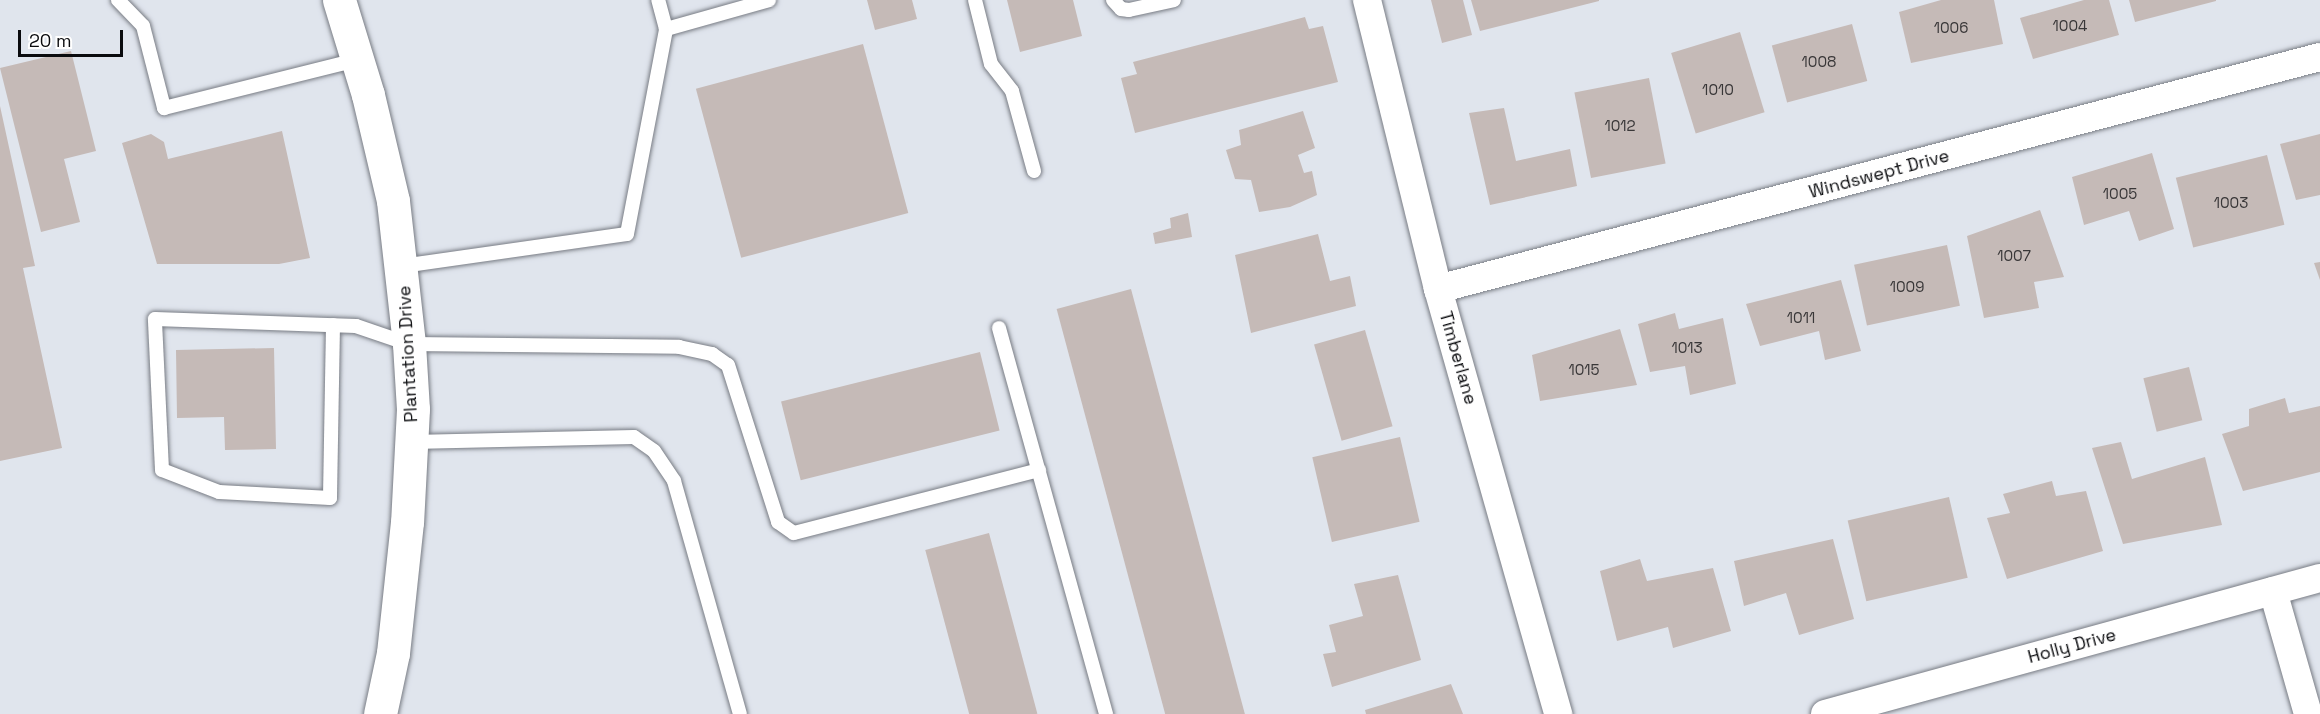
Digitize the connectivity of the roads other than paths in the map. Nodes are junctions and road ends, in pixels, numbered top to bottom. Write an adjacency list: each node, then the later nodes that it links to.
1 (118, 0): 11 (lane)
2 (339, 0): 11 (street, Plantation Drive)
3 (658, 0): 9 (lane)
4 (769, 0): 9 (lane)
5 (975, 0): 12 (lane)
6 (1113, 0): 7 (lane)
7 (1174, 0)
8 (1367, 0): 14 (street, Timberlane)
9 (666, 28): 13 (lane)
10 (2320, 57): 14 (street, Windswept Drive)
11 (357, 60): 13 (street, Plantation Drive)
12 (1034, 171)
13 (402, 266): 17 (street, Plantation Drive)
14 (1438, 289): 25 (street, Timberlane)
15 (333, 325): 15 (lane); 17 (lane)
16 (999, 328): 19 (lane)
17 (409, 344): 18 (street, Plantation Drive); 19 (lane)
18 (412, 442): 22 (street, Plantation Drive); 23 (lane)
19 (1039, 470): 24 (lane)
20 (2320, 578): 21 (street, Holly Drive)
21 (2273, 591): 26 (street, Holly Drive); 27 (street)
22 (380, 714)
23 (740, 714)
24 (1106, 714)
25 (1558, 714)
26 (1825, 714)
27 (2308, 714)

